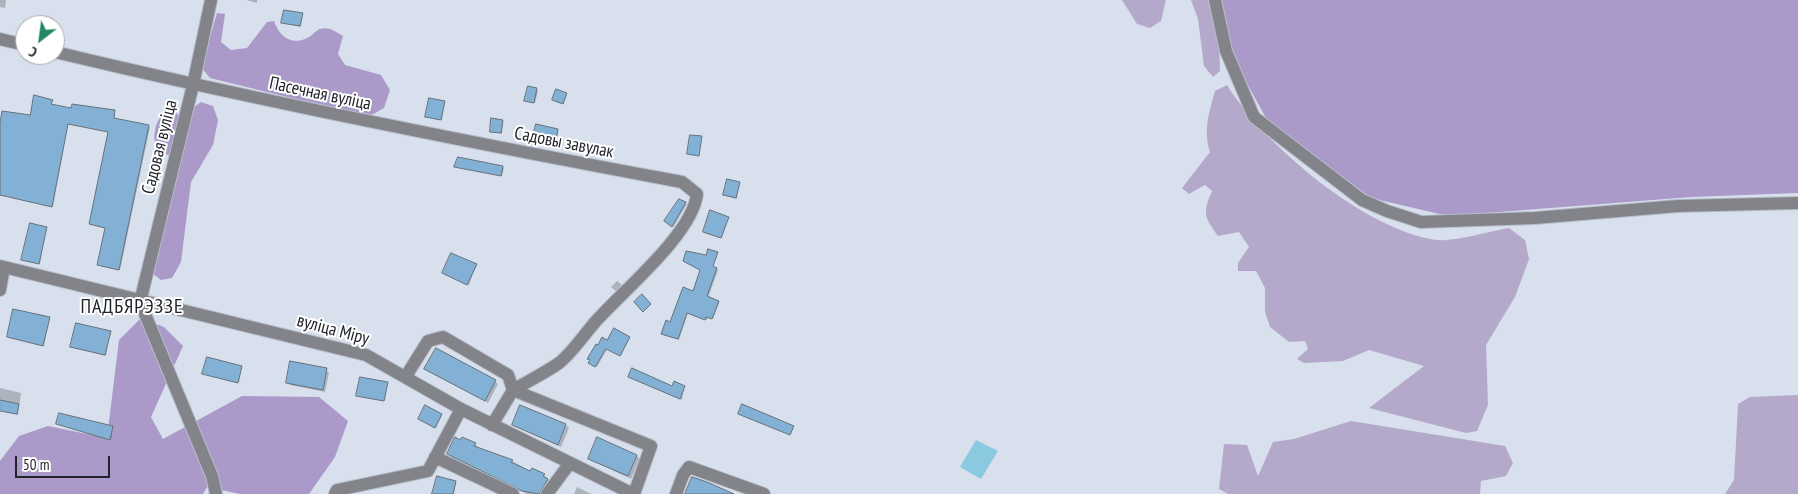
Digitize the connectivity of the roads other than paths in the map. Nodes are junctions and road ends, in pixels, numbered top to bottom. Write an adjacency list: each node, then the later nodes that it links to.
1 (211, 0): 6 (street, Садовая вуліца)
2 (1214, 0): 8 (street)
3 (0, 39): 4 (street)
4 (15, 43)
5 (65, 54): 6 (street, Пасечная вуліца)
6 (193, 86): 7 (street, Пасечная вуліца); 11 (street, Садовая вуліца)
7 (439, 137): 13 (street, Садовы завулак)
8 (1798, 203)
9 (2, 266): 10 (street); 11 (street, вуліца Міру)
10 (0, 290)
11 (140, 302): 12 (street, вуліца Міру); 18 (street)
12 (406, 376): 13 (street); 14 (street, вуліца Міру)
13 (513, 390): 15 (street); 22 (street)
14 (461, 409): 15 (street, вуліца Міру); 16 (street)
15 (492, 425): 17 (street, вуліца Міру)
16 (435, 457): 19 (street); 20 (street)
17 (570, 463): 21 (street); 22 (street, вуліца Міру)
18 (216, 494)
19 (335, 494)
20 (513, 494)
21 (547, 494)
22 (633, 494)
23 (676, 494): 24 (street)
24 (764, 494)

